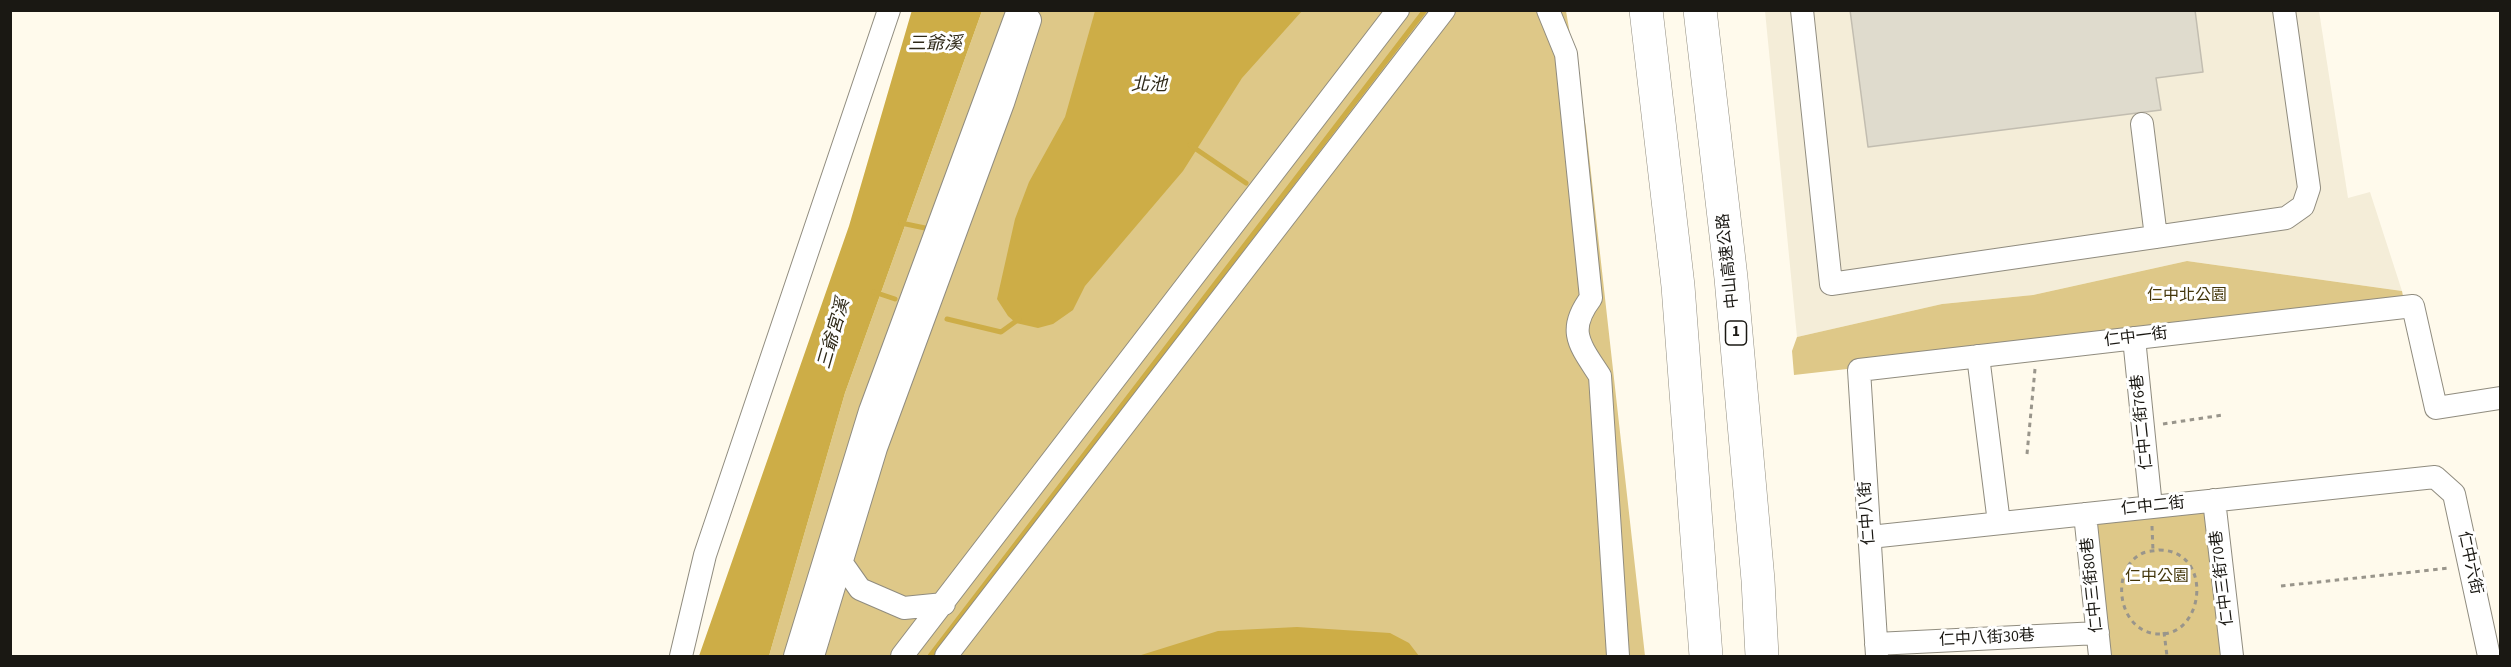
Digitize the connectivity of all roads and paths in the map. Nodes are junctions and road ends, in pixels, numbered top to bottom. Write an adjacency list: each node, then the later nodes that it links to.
1 (889, 10): 36 (street)
2 (1018, 10): 37 (street)
3 (1033, 10): 29 (street)
4 (1398, 10): 32 (street)
5 (1443, 10): 40 (street)
6 (1548, 10): 41 (street)
7 (1646, 10): 42 (highway)
8 (1700, 10): 12 (highway, 中山高速公路 / 1)
9 (1706, 10): 12 (highway)
10 (1802, 10): 14 (street)
11 (2284, 10): 14 (street)
12 (1711, 95): 43 (highway, 中山高速公路 / 1)
13 (2142, 124): 14 (street)
14 (2156, 237)
15 (2134, 338): 16 (street, 仁中一街); 19 (street, 仁中一街); 21 (street, 仁中二街76巷)
16 (2037, 349): 17 (street, 仁中一街); 22 (path)
17 (1978, 356): 18 (street, 仁中一街); 27 (street)
18 (1859, 370): 28 (street, 仁中八街)
19 (2500, 398)
20 (2223, 415): 21 (path)
21 (2143, 426): 25 (street, 仁中二街76巷)
22 (2027, 454)
23 (2435, 477): 24 (street, 仁中二街); 30 (street, 仁中六街)
24 (2214, 500): 25 (street, 仁中二街); 46 (street, 仁中三街70巷)
25 (2151, 507): 26 (street, 仁中二街)
26 (2085, 514): 27 (street, 仁中二街); 34 (street, 仁中三街80巷)
27 (1999, 523): 28 (street, 仁中二街)
28 (1870, 537): 35 (street, 仁中八街)
29 (841, 562): 32 (street); 38 (street)
30 (2469, 566): 31 (path); 47 (street, 仁中六街)
31 (2282, 586)
32 (944, 604): 39 (street)
33 (2164, 632): 33 (path); 45 (path)
34 (2098, 633): 35 (street, 仁中八街30巷); 44 (street, 仁中三街80巷)
35 (1877, 650)
36 (681, 657)
37 (795, 657)
38 (813, 657)
39 (902, 657)
40 (946, 657)
41 (1618, 657)
42 (1706, 657)
43 (1762, 657)
44 (2100, 657)
45 (2167, 657)
46 (2232, 657)
47 (2489, 657)

